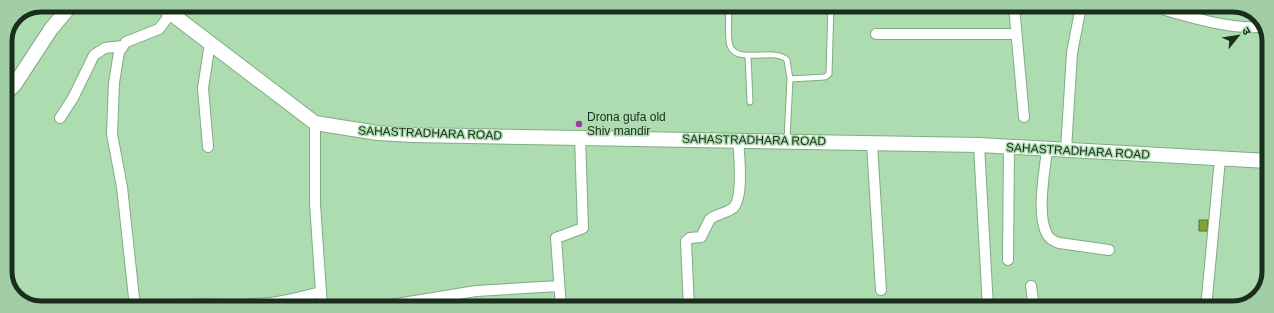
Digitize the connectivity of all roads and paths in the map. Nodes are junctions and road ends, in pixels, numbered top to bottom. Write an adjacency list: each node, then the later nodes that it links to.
1 (66, 12): 17 (main road)
2 (169, 12): 9 (main road, SAHASTRADHARA ROAD)
3 (174, 12): 9 (lane)
4 (729, 12): 15 (lane)
5 (831, 12): 16 (lane)
6 (1014, 12): 12 (street)
7 (1080, 12): 30 (street)
8 (1174, 12): 10 (street)
9 (171, 14): 13 (main road, SAHASTRADHARA ROAD); 14 (street)
10 (1258, 26)
11 (876, 34): 12 (street)
12 (1015, 34): 19 (street)
13 (210, 43): 21 (main road, SAHASTRADHARA ROAD); 27 (street)
14 (122, 46): 20 (street); 39 (street)
15 (748, 55): 16 (lane); 18 (lane)
16 (790, 79): 24 (lane)
17 (12, 87)
18 (750, 102)
19 (1024, 116)
20 (60, 118)
21 (315, 123): 22 (main road, SAHASTRADHARA ROAD); 38 (street)
22 (580, 137): 23 (main road, SAHASTRADHARA ROAD); 35 (street)
23 (738, 139): 24 (main road, SAHASTRADHARA ROAD); 44 (street)
24 (787, 140): 25 (main road, SAHASTRADHARA ROAD)
25 (872, 144): 26 (main road, SAHASTRADHARA ROAD); 37 (street)
26 (979, 145): 28 (main road, SAHASTRADHARA ROAD); 45 (street)
27 (208, 147)
28 (1009, 147): 29 (main road, SAHASTRADHARA ROAD); 34 (street)
29 (1046, 149): 30 (main road, SAHASTRADHARA ROAD); 33 (street)
30 (1066, 150): 31 (main road, SAHASTRADHARA ROAD)
31 (1220, 159): 32 (main road, SAHASTRADHARA ROAD); 47 (street)
32 (1262, 161)
33 (1109, 250)
34 (1008, 260)
35 (559, 286): 42 (street); 43 (street)
36 (1031, 286): 46 (street)
37 (881, 290)
38 (321, 292): 40 (street); 41 (street)
39 (134, 301)
40 (282, 301)
41 (322, 301)
42 (418, 301)
43 (560, 301)
44 (689, 301)
45 (988, 301)
46 (1033, 301)
47 (1207, 301)

